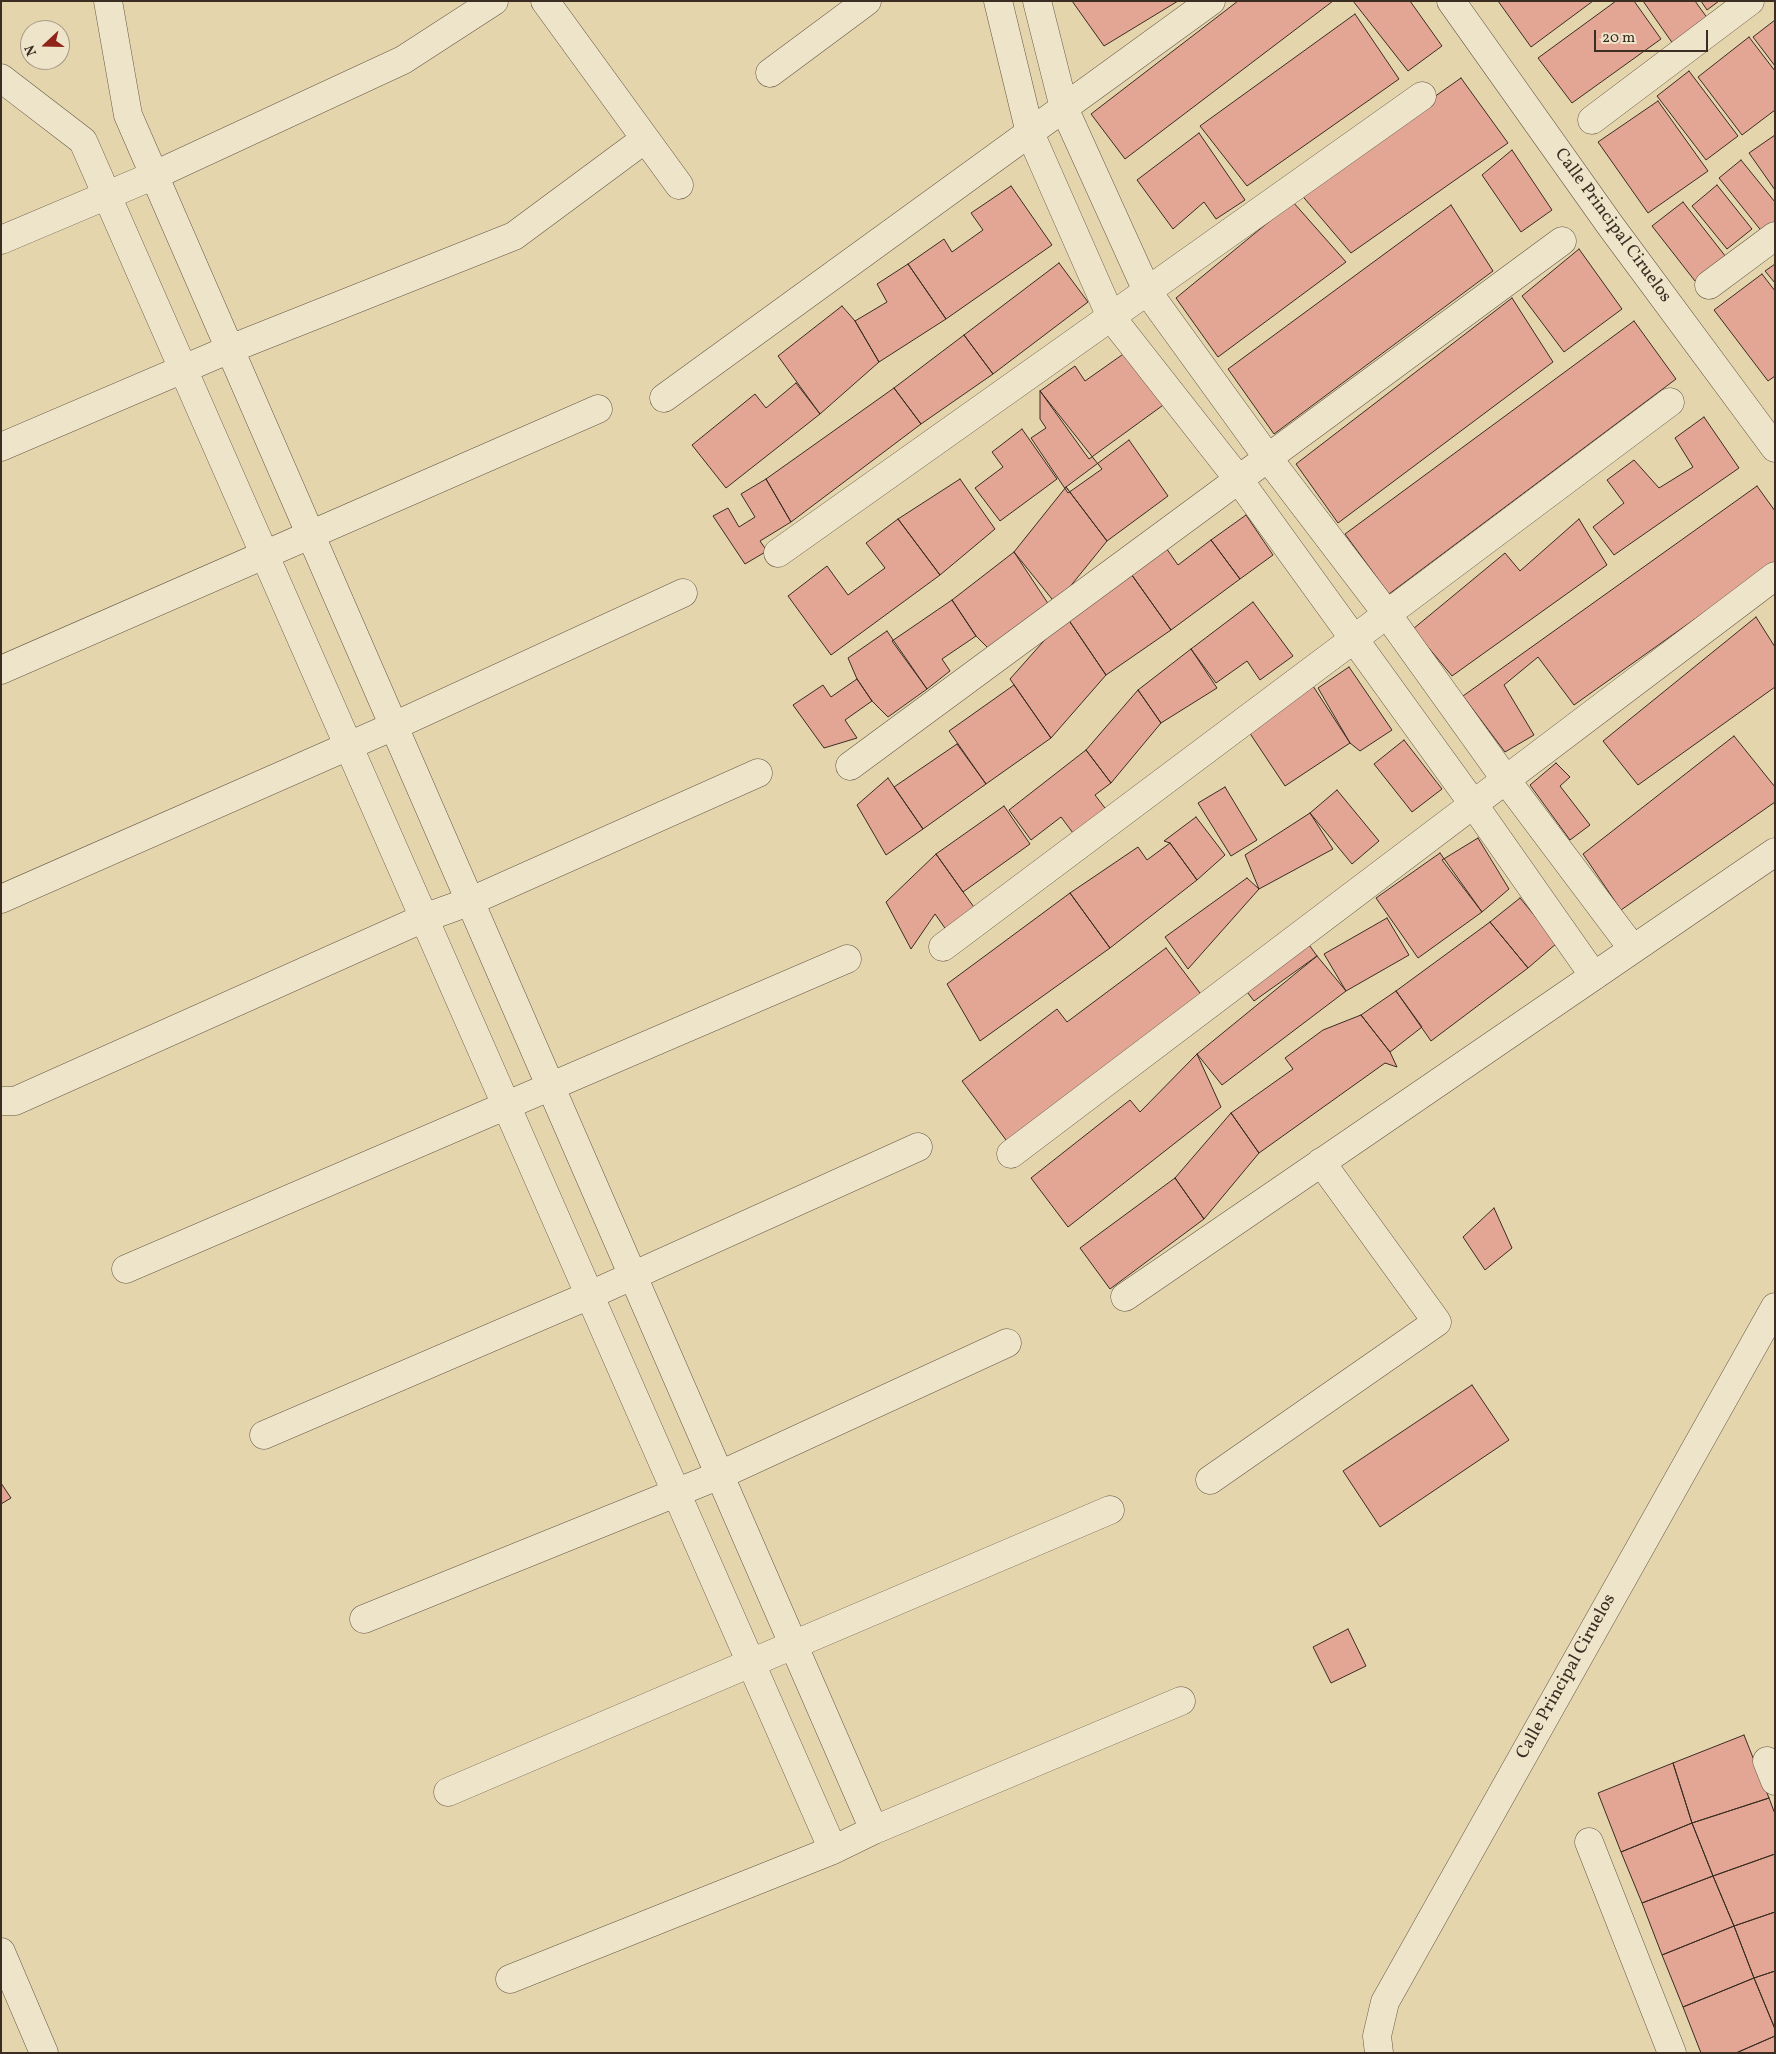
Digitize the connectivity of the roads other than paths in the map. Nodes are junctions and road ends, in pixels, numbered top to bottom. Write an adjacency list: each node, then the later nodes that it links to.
1 (108, 1): 17 (street)
2 (494, 1): 17 (street)
3 (546, 1): 16 (street)
4 (867, 1): 10 (street)
5 (998, 1): 15 (street)
6 (1037, 1): 13 (street)
7 (1211, 1): 13 (street)
8 (1451, 1): 32 (street, Calle Principal Ciruelos)
9 (1750, 1): 14 (street)
10 (770, 73)
11 (1, 78): 19 (street)
12 (1422, 96): 24 (street)
13 (1064, 108): 15 (street); 24 (street)
14 (1592, 120)
15 (1030, 132): 25 (street); 28 (street)
16 (645, 139): 18 (street); 26 (street)
17 (155, 175): 19 (street); 26 (street)
18 (679, 185)
19 (107, 194): 21 (street); 27 (street)
20 (1775, 236): 23 (street)
21 (1, 240)
22 (1562, 241): 33 (street)
23 (1709, 285)
24 (1147, 292): 25 (street); 33 (street)
25 (1111, 317): 34 (street); 36 (street)
26 (230, 349): 27 (street); 35 (street)
27 (184, 369): 31 (street); 37 (street)
28 (664, 398)
29 (1670, 402): 40 (street)
30 (598, 409): 35 (street)
31 (1, 447)
32 (1775, 448)
33 (1268, 458): 34 (street); 40 (street)
34 (1239, 480): 41 (street); 45 (street)
35 (311, 534): 37 (street); 43 (street)
36 (778, 553)
37 (265, 555): 42 (street); 44 (street)
38 (1775, 576): 47 (street)
39 (683, 593): 43 (street)
40 (1388, 614): 41 (street); 47 (street)
41 (1353, 640): 48 (street); 53 (street)
42 (1, 670)
43 (394, 726): 44 (street); 51 (street)
44 (348, 745): 50 (street); 52 (street)
45 (850, 766)
46 (758, 773): 51 (street)
47 (1506, 780): 48 (street); 54 (street)
48 (1474, 805): 56 (street); 61 (street)
49 (1775, 852): 54 (street)
50 (1, 899)
51 (470, 901): 52 (street); 57 (street)
52 (424, 918): 58 (street); 59 (street)
53 (943, 947)
54 (1633, 949): 56 (street)
55 (847, 960): 57 (street)
56 (1594, 976): 62 (street)
57 (551, 1086): 59 (street); 64 (street)
58 (1, 1101)
59 (506, 1106): 63 (street); 65 (street)
60 (918, 1148): 64 (street)
61 (1012, 1154)
62 (1321, 1162): 66 (street); 71 (street)
63 (126, 1269)
64 (633, 1276): 65 (street); 70 (street)
65 (590, 1295): 69 (street); 72 (street)
66 (1125, 1296)
67 (1775, 1307): 85 (street, Calle Principal Ciruelos)
68 (1007, 1343): 70 (street)
69 (264, 1435)
70 (720, 1475): 72 (street); 75 (street)
71 (1210, 1480)
72 (676, 1493): 74 (street); 76 (street)
73 (1110, 1510): 75 (street)
74 (364, 1619)
75 (794, 1646): 76 (street); 79 (street)
76 (750, 1662): 78 (street); 81 (street)
77 (1181, 1701): 79 (street)
78 (448, 1792)
79 (874, 1830): 81 (street)
80 (1589, 1842): 86 (street)
81 (833, 1850): 83 (street)
82 (1, 1952): 84 (street)
83 (510, 1978)
84 (44, 2053)
85 (1379, 2053)
86 (1672, 2053)

